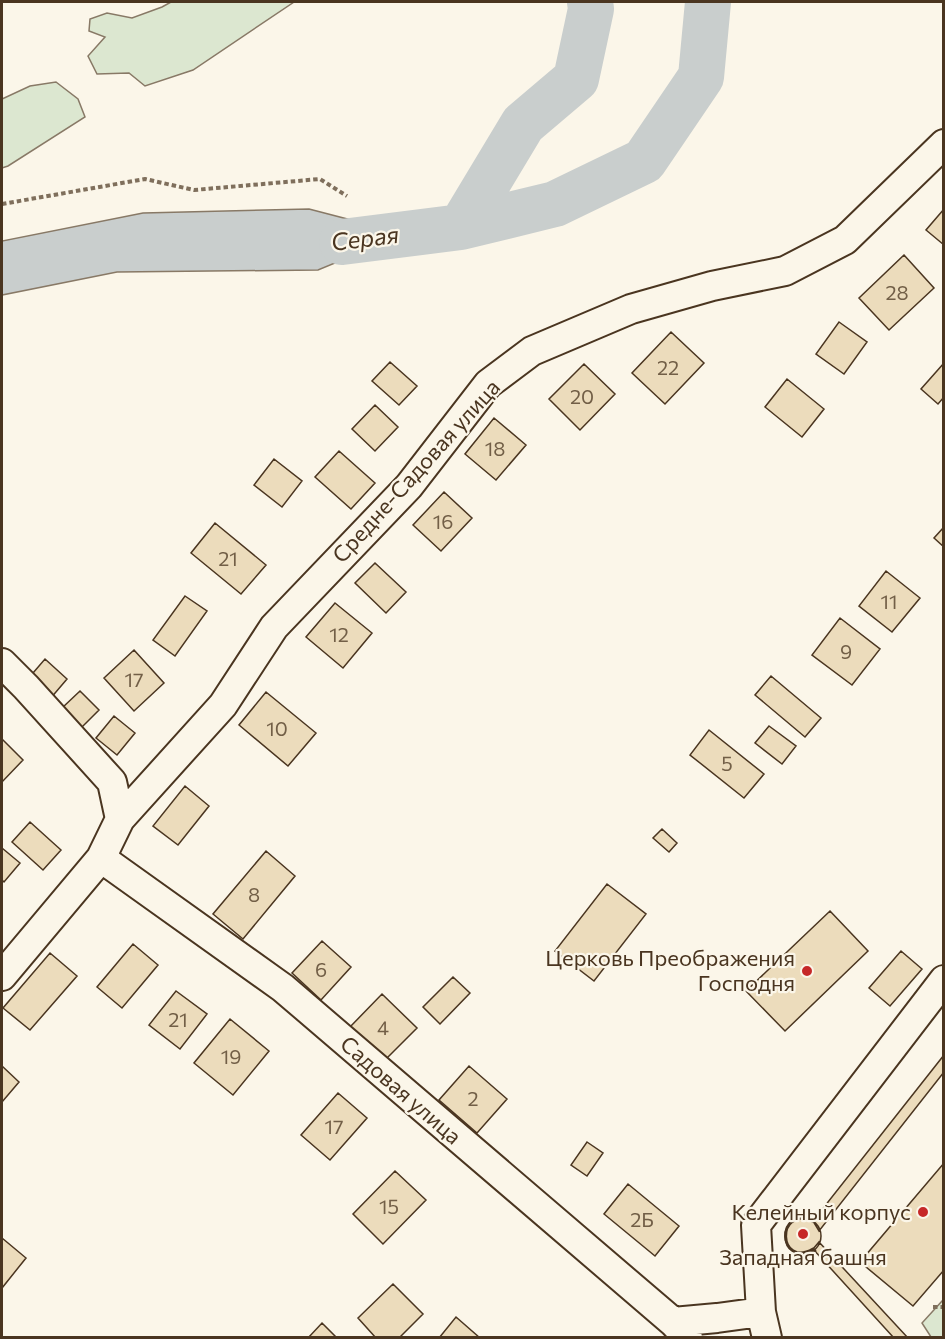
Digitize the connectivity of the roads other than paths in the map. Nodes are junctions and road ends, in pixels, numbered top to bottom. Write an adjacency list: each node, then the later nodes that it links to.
1 (944, 144): 3 (street, Средне-Садовая улица)
2 (2, 663): 3 (street)
3 (120, 819): 4 (street, Средне-Садовая улица)
4 (101, 858): 5 (street); 8 (street, Садовая улица)
5 (2, 976)
6 (944, 980): 7 (street)
7 (764, 1325): 8 (street)
8 (680, 1330)

